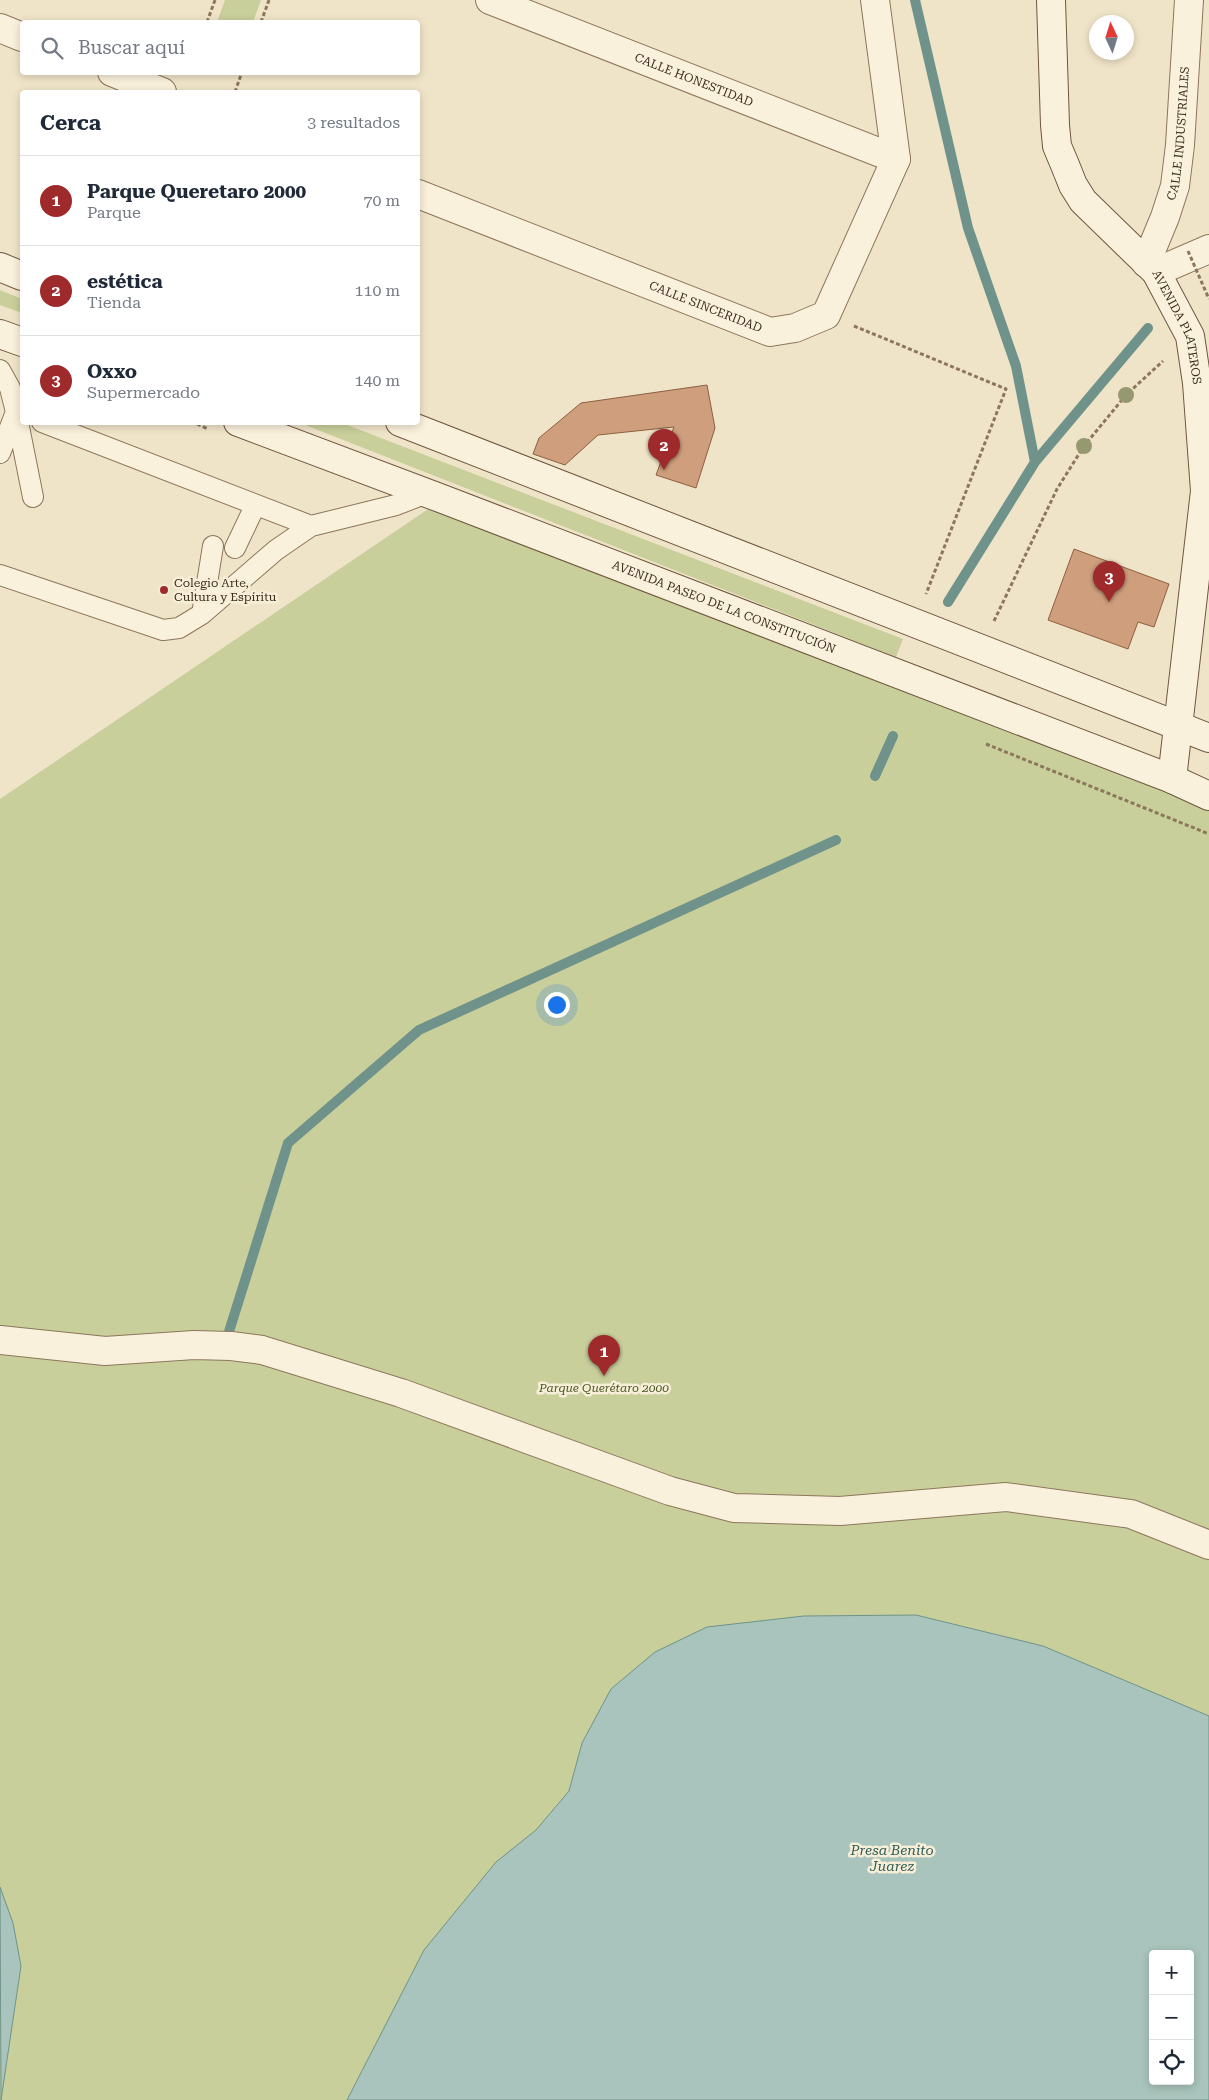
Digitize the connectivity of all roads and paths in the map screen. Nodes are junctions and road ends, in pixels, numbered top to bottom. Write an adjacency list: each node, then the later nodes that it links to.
1 (215, 0): 7 (path)
2 (269, 0): 8 (path)
3 (490, 0): 15 (street, CALLE HONESTIDAD)
4 (875, 0): 15 (street)
5 (1051, 0): 19 (street, AVENIDA PLATEROS)
6 (1189, 0): 19 (street, CALLE INDUSTRIALES)
7 (208, 20)
8 (262, 20)
9 (0, 28): 10 (street)
10 (20, 36)
11 (120, 75): 13 (street)
12 (241, 75): 14 (path)
13 (157, 90)
14 (236, 90)
15 (896, 159): 22 (street)
16 (420, 195): 22 (street, CALLE SINCERIDAD)
17 (1198, 250): 19 (street); 21 (path, bridge)
18 (0, 267): 20 (street)
19 (1151, 267): 24 (street, AVENIDA PLATEROS)
20 (20, 275)
21 (1209, 299)
22 (826, 315): 42 (path)
23 (0, 334): 25 (street)
24 (1190, 336): 33 (street, AVENIDA PLATEROS); 43 (path)
25 (20, 341)
26 (0, 370): 27 (lane)
27 (19, 414): 32 (lane)
28 (21, 425): 35 (lane)
29 (50, 425): 36 (lane)
30 (246, 425): 34 (street, AVENIDA PASEO DE LA CONSTITUCIÓN)
31 (408, 425): 42 (street)
32 (0, 453)
33 (1207, 490): 44 (street, AVENIDA PLATEROS)
34 (427, 493): 37 (lane); 46 (street, AVENIDA PASEO DE LA CONSTITUCIÓN)
35 (33, 497)
36 (256, 506): 37 (lane); 39 (lane)
37 (311, 526): 41 (lane)
38 (213, 546): 41 (lane)
39 (235, 548)
40 (0, 575): 41 (lane)
41 (202, 614)
42 (915, 623): 43 (street)
43 (980, 649): 44 (street)
44 (1178, 727): 45 (street); 46 (street, AVENIDA PLATEROS)
45 (1209, 738)
46 (1172, 779): 47 (street, AVENIDA PASEO DE LA CONSTITUCIÓN)
47 (1209, 796)
48 (0, 1340): 49 (street)
49 (1209, 1545)

